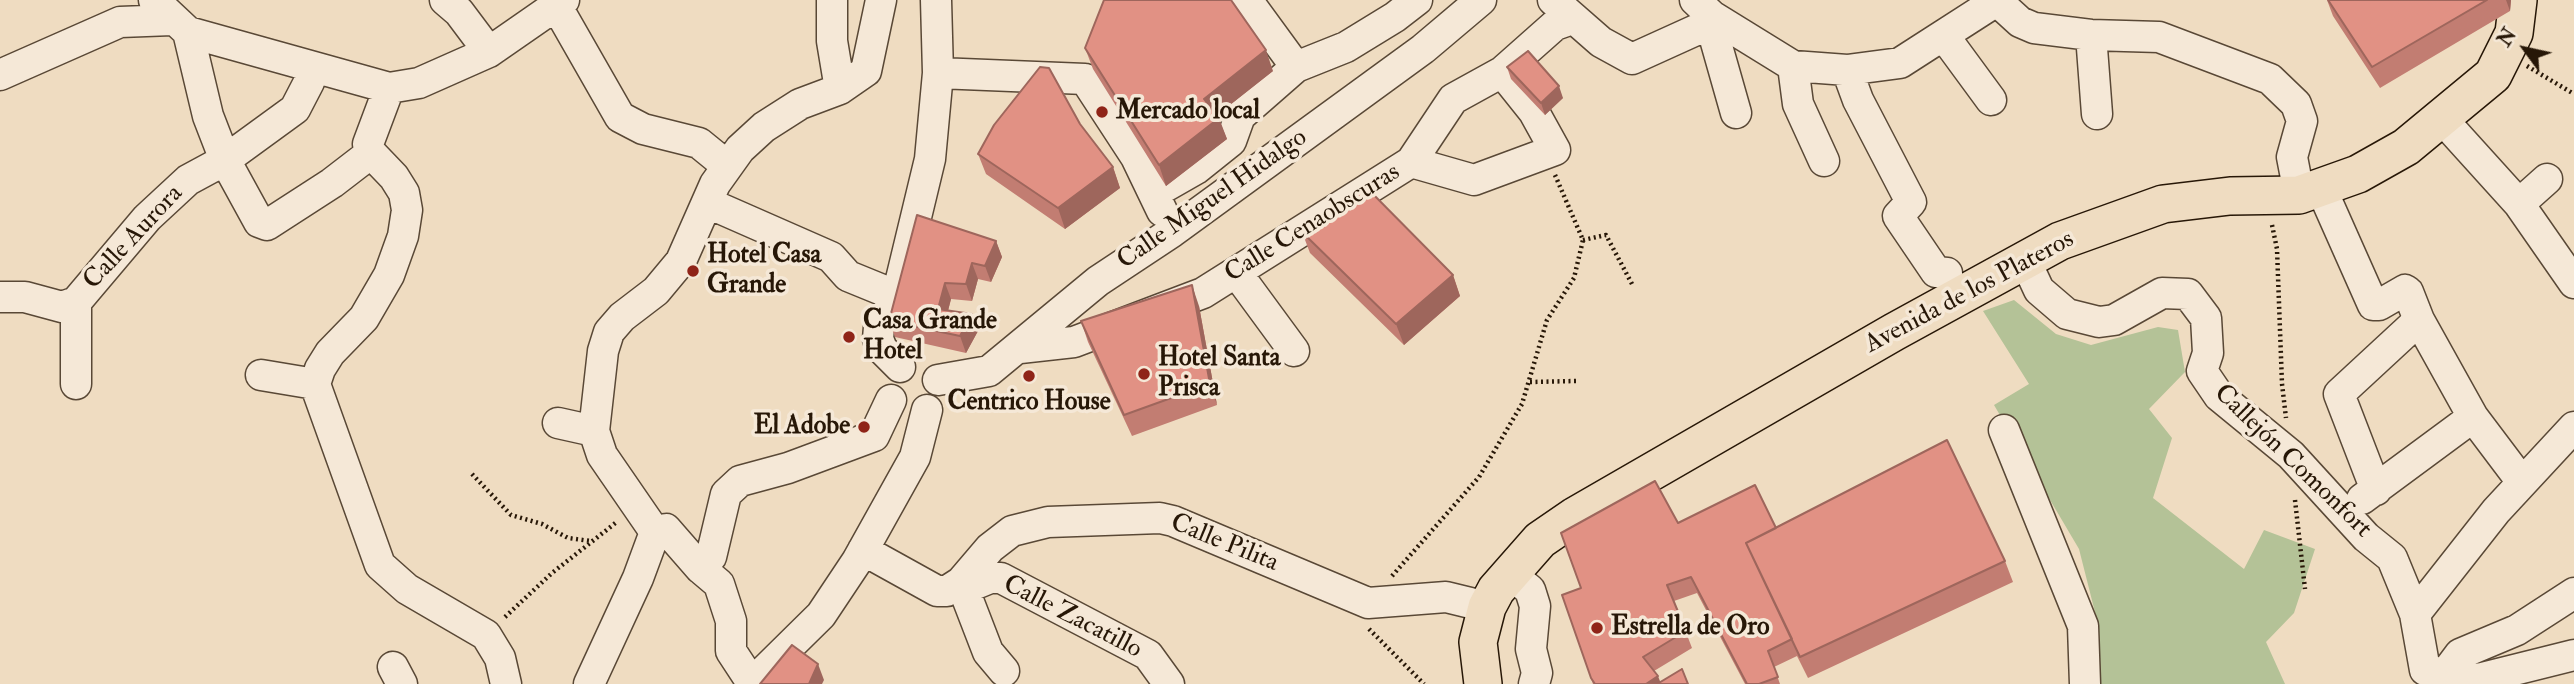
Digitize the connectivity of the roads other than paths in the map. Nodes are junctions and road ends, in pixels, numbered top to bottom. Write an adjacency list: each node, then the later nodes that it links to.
1 (445, 0): 18 (street)
2 (936, 0): 24 (street)
3 (1247, 0): 21 (street)
4 (1481, 0): 17 (street, Calle Miguel Hidalgo)
5 (1998, 0): 12 (street); 15 (street)
6 (2518, 0): 31 (main road, Avenida de los Plateros)
7 (560, 3): 18 (street); 36 (street)
8 (880, 3): 9 (street); 27 (street)
9 (833, 4): 27 (street)
10 (1406, 9): 17 (street); 21 (street)
11 (1562, 9): 13 (street); 23 (street, Calle Cenaobscuras)
12 (1973, 9): 16 (street)
13 (1701, 15): 19 (street); 29 (street)
14 (171, 18): 20 (street); 25 (street); 33 (street)
15 (2091, 35): 30 (street); 38 (street)
16 (1944, 36): 22 (street); 28 (street)
17 (1423, 49): 42 (street, Calle Miguel Hidalgo)
18 (489, 52): 26 (street)
19 (1793, 66): 22 (street); 34 (street)
20 (312, 67): 26 (street); 33 (street, Calle Aurora)
21 (1296, 67): 39 (street)
22 (1847, 70): 45 (street)
23 (1502, 72): 35 (street, Calle Cenaobscuras); 35 (street)
24 (938, 73): 39 (street); 47 (street)
25 (0, 75)
26 (389, 89): 32 (street)
27 (840, 89): 36 (street)
28 (1991, 100)
29 (1735, 113)
30 (2097, 114)
31 (2444, 120): 38 (main road, Avenida de los Plateros); 41 (street)
32 (371, 153): 33 (street); 59 (street)
33 (225, 160): 49 (street, Calle Aurora)
34 (1824, 161)
35 (1410, 162): 44 (street, Calle Cenaobscuras)
36 (726, 165): 40 (street)
37 (2547, 179): 41 (street)
38 (2295, 189): 43 (main road, Avenida de los Plateros); 50 (street)
39 (1154, 193): 42 (street)
40 (708, 203): 47 (street); 66 (street)
41 (2519, 204): 46 (street)
42 (1172, 232): 51 (street, Calle Miguel Hidalgo)
43 (2026, 262): 69 (street, Callejón Comonfort); 73 (main road, Avenida de los Plateros)
44 (1236, 272): 51 (street, Calle Cenaobscuras); 52 (street)
45 (1947, 273)
46 (2574, 283)
47 (897, 296): 54 (street)
48 (0, 297): 49 (street, Calle Aurora)
49 (76, 302): 58 (street)
50 (2419, 320): 62 (street); 68 (street)
51 (1020, 348): 55 (street, Calle Miguel Hidalgo)
52 (1294, 351)
53 (1070, 354): 55 (street)
54 (900, 367): 57 (street); 60 (street)
55 (989, 371): 57 (street, Calle Miguel Hidalgo)
56 (261, 375): 59 (street)
57 (938, 380): 61 (street)
58 (76, 384)
59 (316, 384): 85 (street)
60 (891, 400): 61 (street); 72 (street)
61 (927, 410): 71 (street)
62 (2473, 418): 67 (street); 68 (street)
63 (558, 423): 66 (street)
64 (2574, 427): 67 (street)
65 (2004, 430): 90 (street)
66 (594, 432): 70 (street)
67 (2522, 482): 78 (street)
68 (2376, 490): 69 (street)
69 (2344, 511): 78 (street, Callejón Comonfort)
70 (654, 532): 72 (street); 86 (street)
71 (863, 550): 74 (street); 75 (street)
72 (700, 568): 84 (street)
73 (1509, 573): 77 (main road, Avenida de los Plateros); 89 (street)
74 (843, 582): 79 (street); 84 (street)
75 (962, 585): 77 (street, Calle Pilita); 81 (street); 87 (street, Calle Zacatillo)
76 (2574, 593): 83 (street)
77 (1487, 607): 88 (main road, Avenida de los Plateros)
78 (2415, 614): 83 (street, Callejón Comonfort)
79 (836, 620)
80 (2574, 655): 82 (street)
81 (1004, 671)
82 (2548, 673): 83 (street)
83 (2429, 676)
84 (751, 683)
85 (506, 684)
86 (589, 684)
87 (1169, 684)
88 (1483, 684)
89 (1534, 684)
90 (2085, 684)

